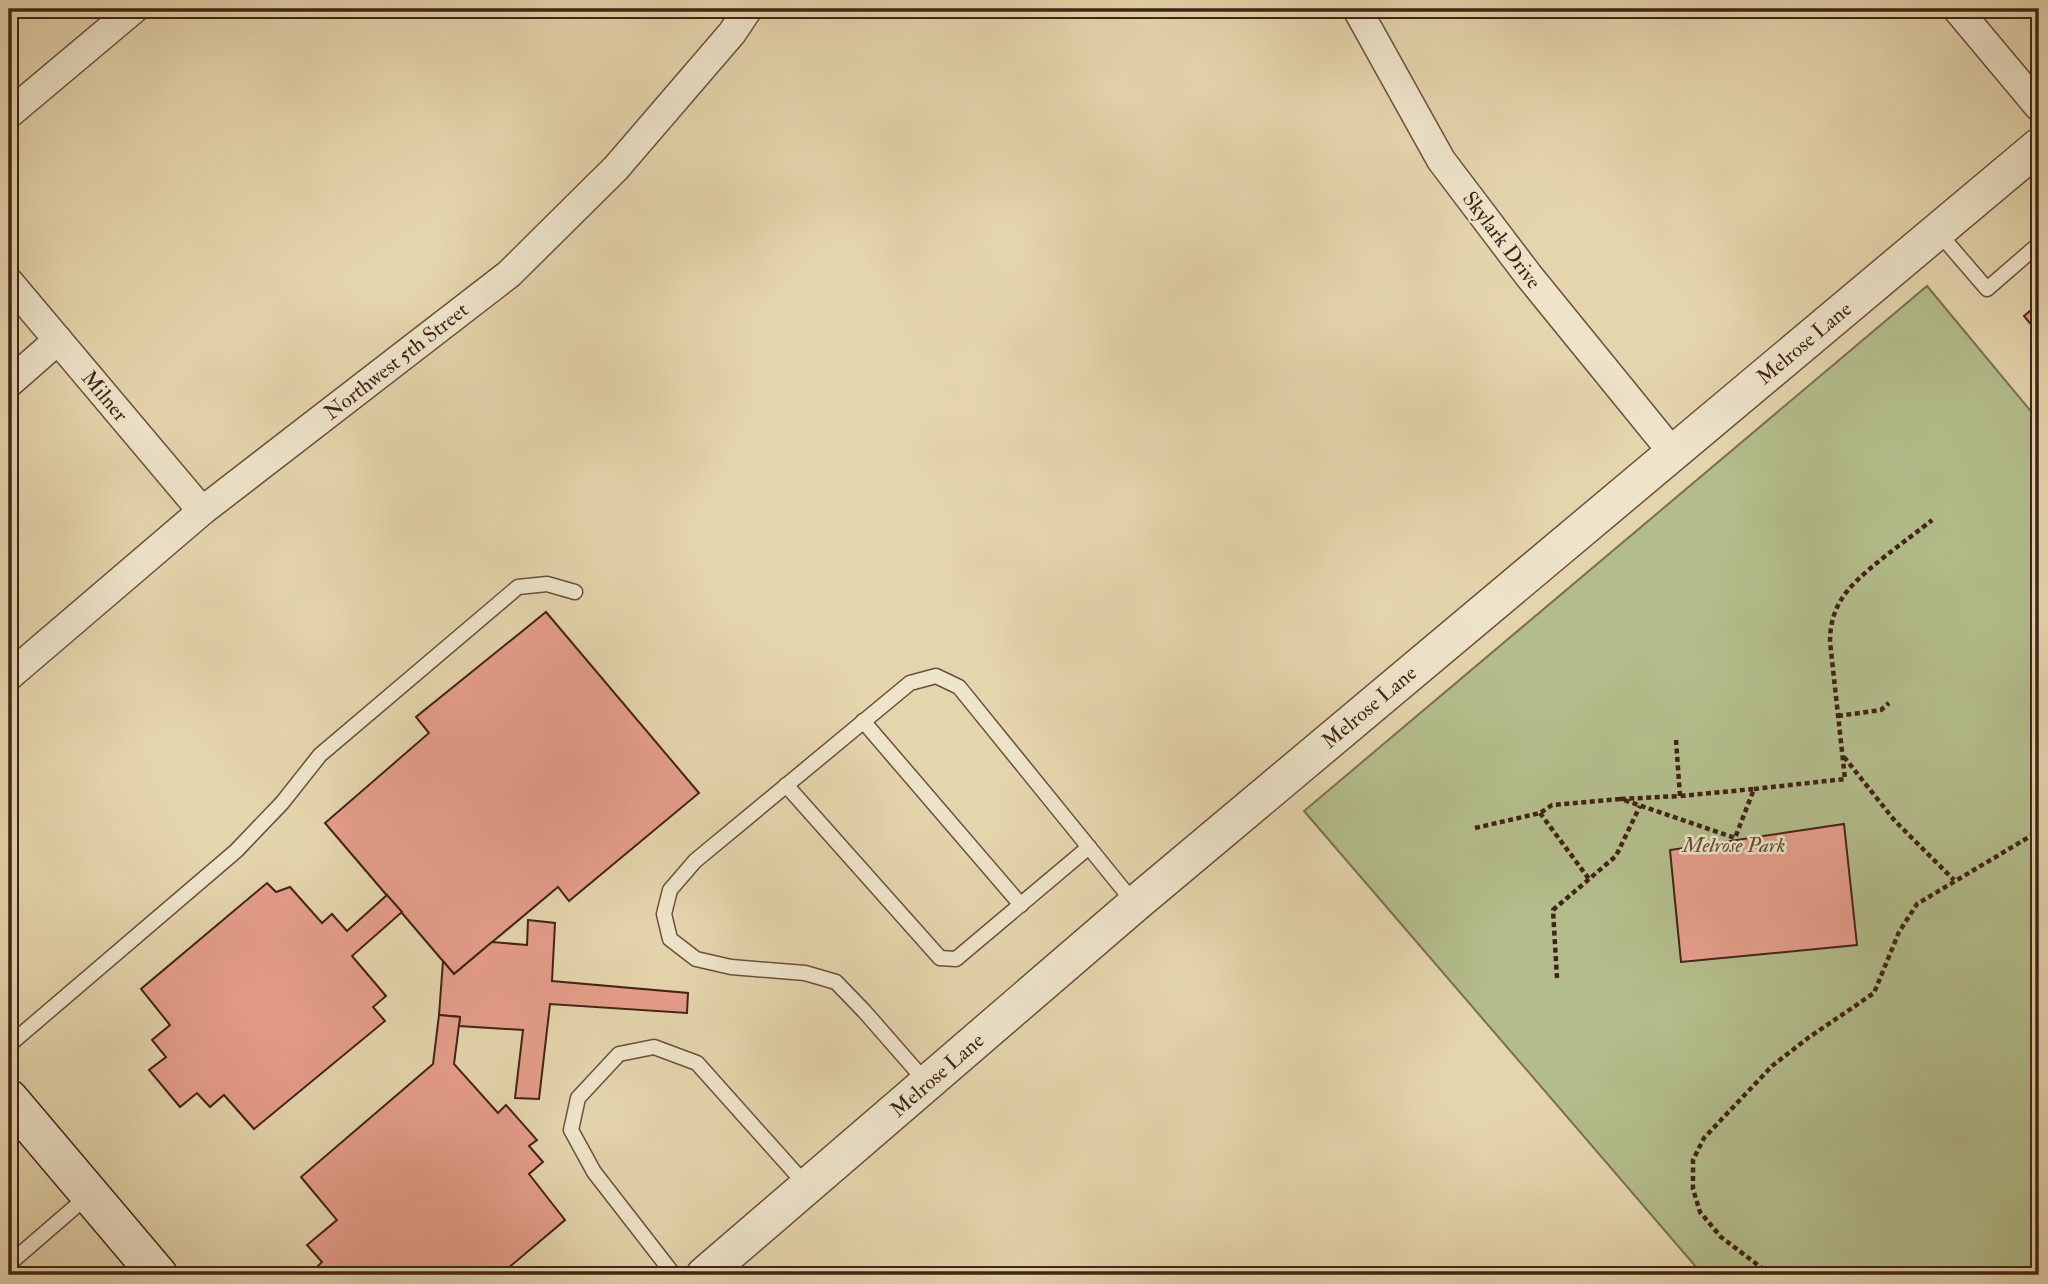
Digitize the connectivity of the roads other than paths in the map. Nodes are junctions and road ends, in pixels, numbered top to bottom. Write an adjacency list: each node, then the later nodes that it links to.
1 (134, 9): 6 (street)
2 (748, 9): 14 (street, Northwest 5th Street)
3 (1357, 9): 13 (street, Skylark Drive)
4 (1957, 9): 5 (street)
5 (2039, 107)
6 (9, 114)
7 (2038, 148): 8 (street, Melrose Lane)
8 (1937, 231): 9 (lane); 13 (street, Melrose Lane)
9 (2039, 244)
10 (9, 282): 11 (street, Milner)
11 (58, 340): 12 (street); 14 (street, Milner)
12 (9, 383)
13 (1673, 453): 20 (street, Melrose Lane)
14 (202, 512): 16 (street, Northwest 5th Street)
15 (575, 592): 22 (lane)
16 (9, 676)
17 (863, 721): 18 (lane); 19 (lane); 21 (lane)
18 (786, 785): 21 (lane); 23 (lane)
19 (1089, 847): 20 (lane); 21 (lane)
20 (1135, 904): 23 (street, Melrose Lane)
21 (1021, 905)
22 (9, 1045)
23 (927, 1083): 25 (street, Melrose Lane)
24 (9, 1099): 26 (main road)
25 (807, 1186): 29 (lane); 30 (street, Melrose Lane)
26 (90, 1194): 27 (lane); 28 (main road)
27 (9, 1264)
28 (158, 1275)
29 (674, 1275)
30 (704, 1275)

